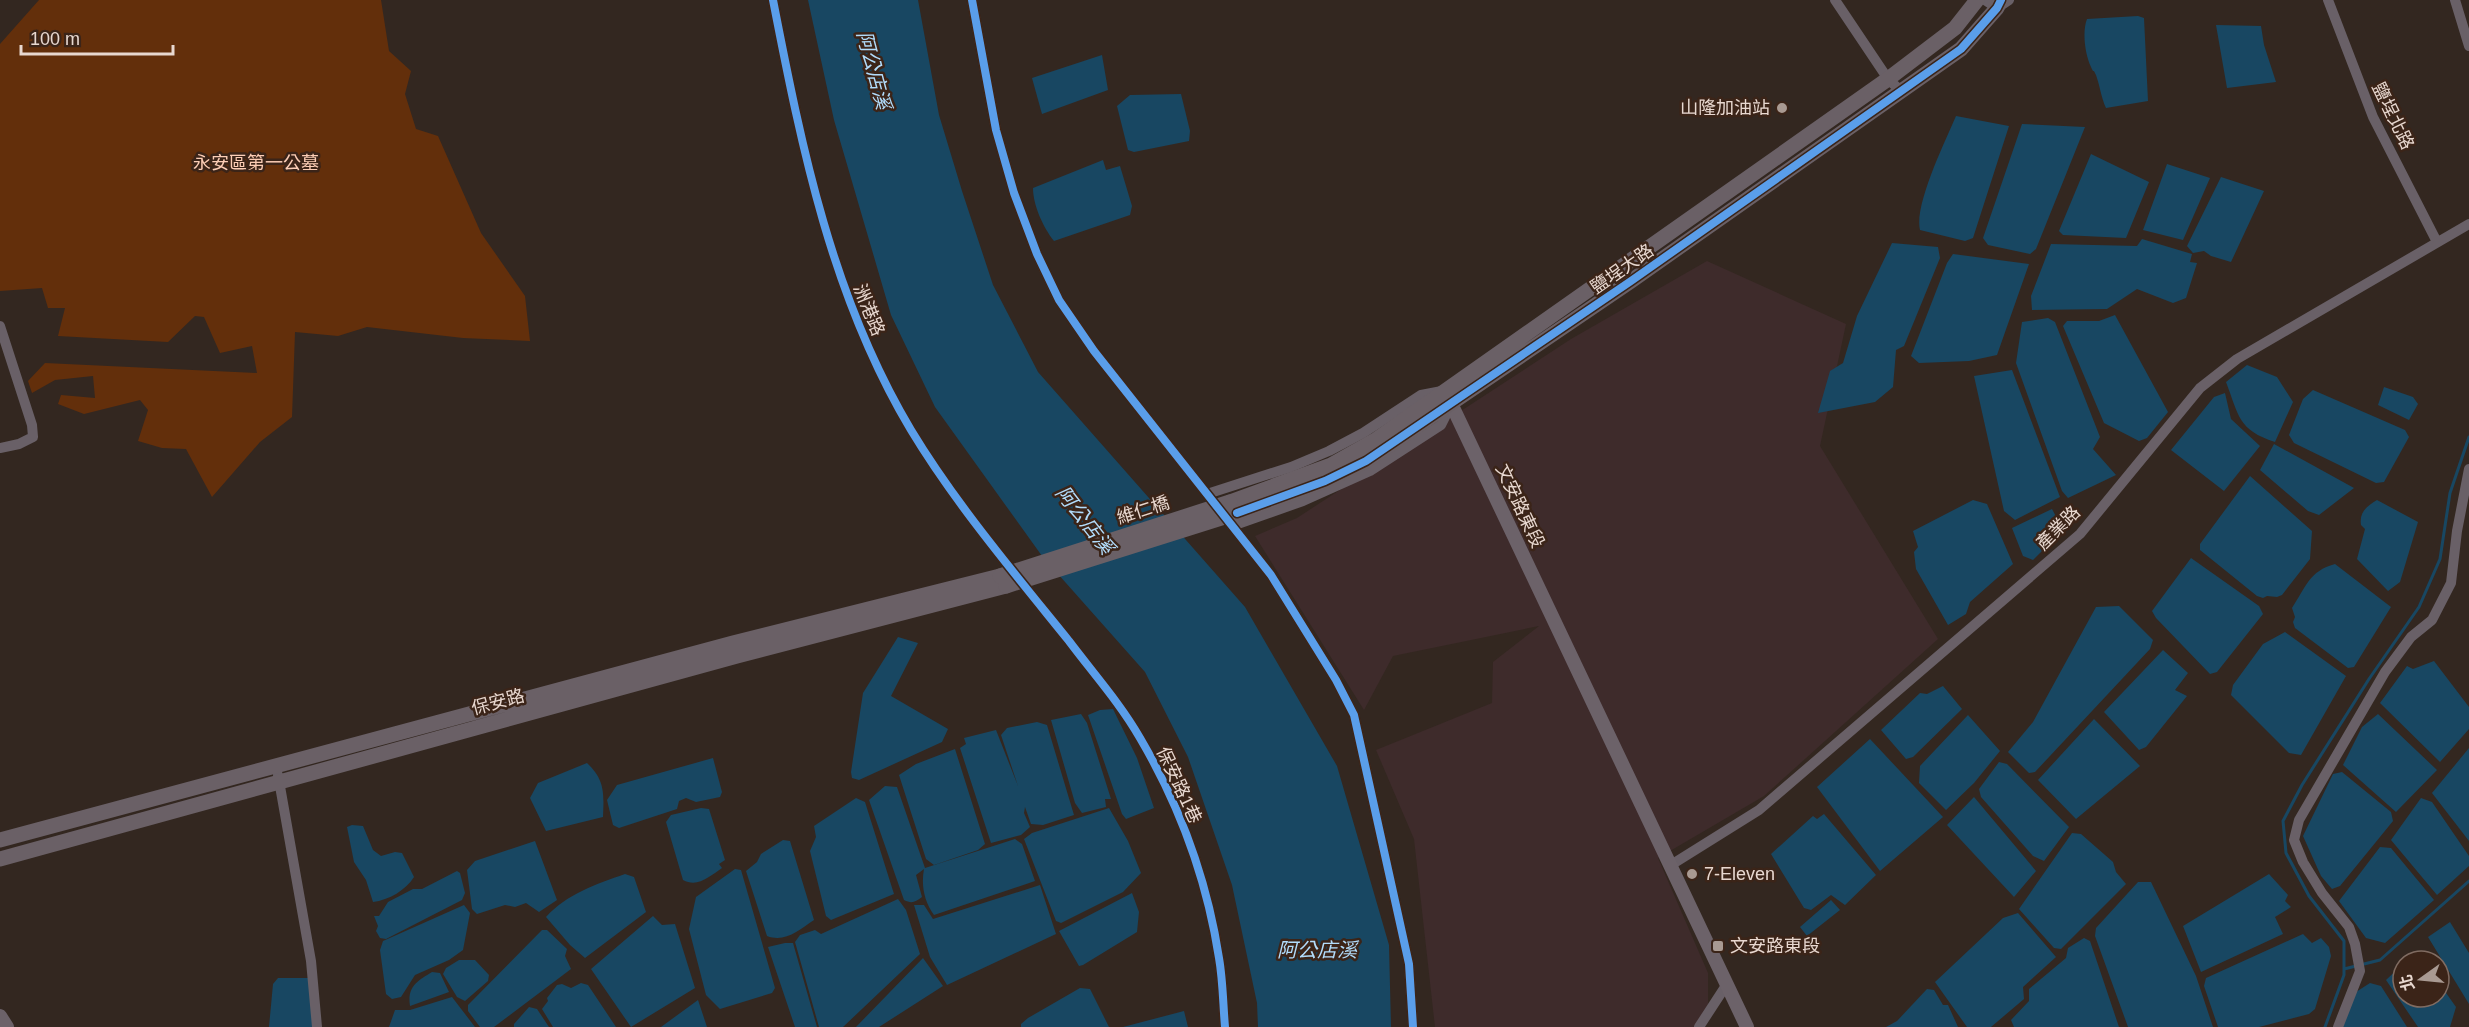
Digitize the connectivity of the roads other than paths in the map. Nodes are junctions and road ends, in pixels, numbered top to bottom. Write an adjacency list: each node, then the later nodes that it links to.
1 (773, 0): 22 (street, 洲港路)
2 (972, 0): 19 (street)
3 (1835, 0): 9 (street)
4 (1977, 0): 9 (main road, 鹽埕大路)
5 (2328, 0): 14 (street, 鹽埕北路)
6 (2456, 0): 8 (street)
7 (1998, 2): 10 (main road, 鹽埕大路)
8 (2469, 46)
9 (1888, 79): 10 (street); 11 (main road, 鹽埕大路)
10 (1902, 92): 12 (main road, 鹽埕大路)
11 (1774, 159): 12 (main road); 16 (main road, 鹽埕大路)
12 (1783, 173): 16 (main road, 鹽埕大路)
13 (2469, 224): 14 (street, 產業路)
14 (2437, 242): 27 (street, 產業路)
15 (0, 326): 17 (street)
16 (1448, 397): 19 (street); 20 (main road, 鹽埕大路); 20 (street); 27 (street, 文安路東段)
17 (0, 448)
18 (2469, 470): 36 (street)
19 (1207, 494): 20 (street)
20 (1233, 514): 21 (main road, 維仁橋, bridge); 33 (street)
21 (1003, 581): 23 (main road, 保安路); 24 (main road, 保安路)
22 (1028, 590): 32 (street, 保安路1巷)
23 (275, 766): 24 (street); 25 (main road, 保安路)
24 (280, 781): 26 (main road, 保安路); 31 (street)
25 (0, 840)
26 (0, 859)
27 (1671, 865): 28 (street, 文安路東段)
28 (1727, 984): 34 (street); 35 (street, 文安路東段)
29 (0, 1017): 30 (street)
30 (7, 1027)
31 (316, 1027)
32 (1225, 1027)
33 (1413, 1027)
34 (1699, 1027)
35 (1747, 1027)
36 (2337, 1027)

